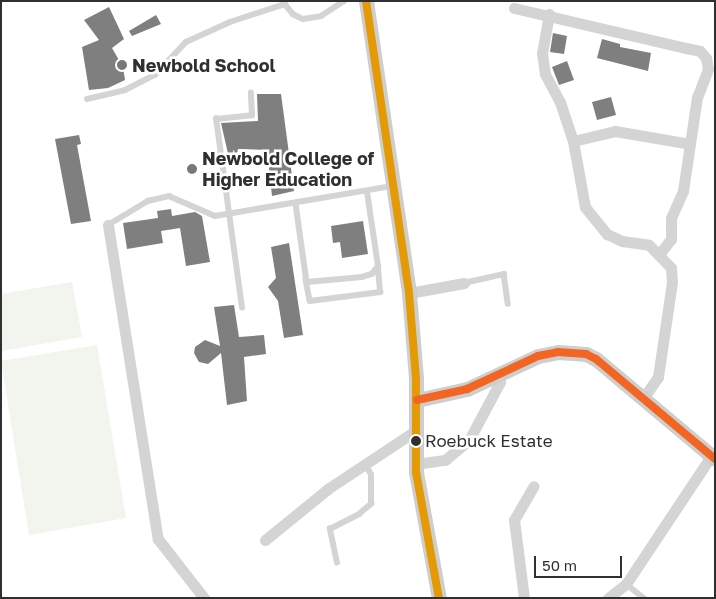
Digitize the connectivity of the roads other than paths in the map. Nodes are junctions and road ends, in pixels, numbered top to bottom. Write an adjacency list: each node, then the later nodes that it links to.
1 (344, 1): 3 (lane)
2 (366, 1): 10 (street)
3 (285, 2): 7 (lane)
4 (514, 8): 5 (street)
5 (549, 14): 8 (street); 9 (street)
6 (251, 93): 13 (lane)
7 (87, 99)
8 (572, 141): 9 (street); 15 (street)
9 (690, 144): 15 (street)
10 (392, 186): 11 (lane); 19 (street)
11 (367, 192): 12 (lane); 16 (lane)
12 (296, 204): 13 (lane); 17 (lane)
13 (228, 214): 14 (lane); 21 (lane)
14 (108, 225): 33 (street)
15 (660, 253): 23 (street)
16 (378, 266): 17 (lane); 17 (lane)
17 (306, 280)
18 (464, 283): 19 (street); 20 (lane)
19 (409, 293): 24 (street)
20 (508, 304)
21 (242, 308)
22 (499, 373): 23 (street); 24 (street); 28 (street)
23 (644, 397): 26 (street)
24 (417, 400): 25 (street)
25 (415, 431): 27 (street); 28 (street)
26 (713, 457): 32 (street)
27 (365, 464): 30 (street); 31 (lane)
28 (415, 464): 34 (street)
29 (534, 486): 35 (street)
30 (265, 540)
31 (337, 563)
32 (626, 584): 36 (street); 37 (lane)
33 (204, 598)
34 (439, 598)
35 (524, 598)
36 (608, 598)
37 (644, 598)

